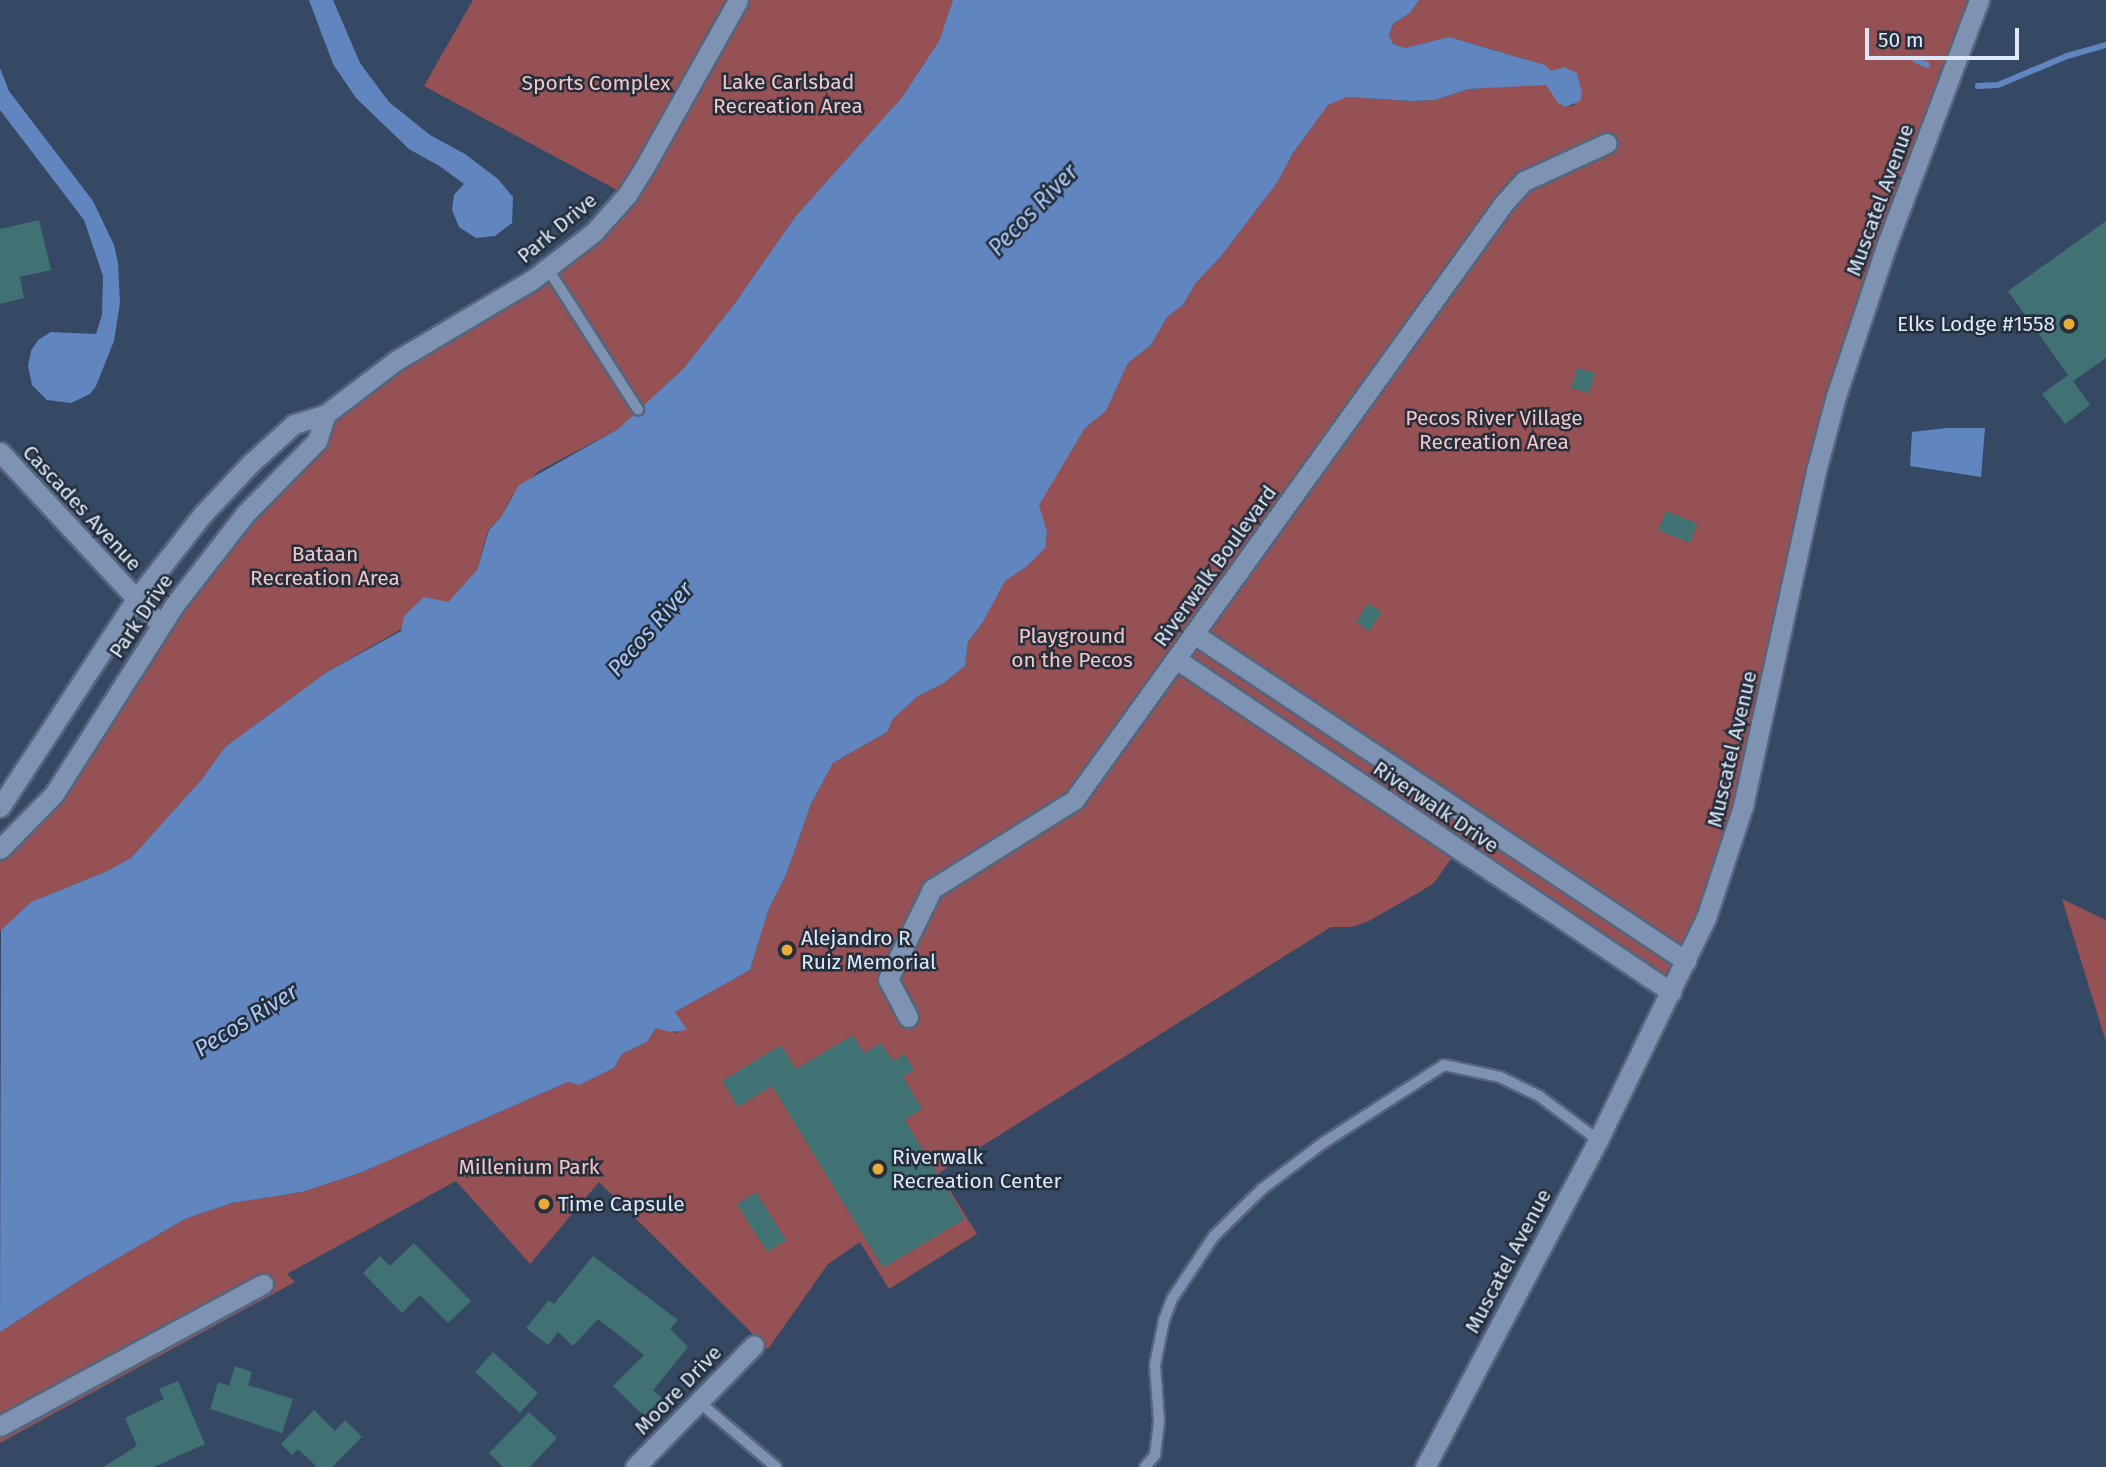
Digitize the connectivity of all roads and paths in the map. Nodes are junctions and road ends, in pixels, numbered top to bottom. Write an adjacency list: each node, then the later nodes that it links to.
1 (738, 0): 4 (street, Park Drive)
2 (1979, 0): 16 (street, Muscatel Avenue)
3 (1607, 143): 10 (street, Riverwalk Boulevard)
4 (548, 269): 5 (lane); 6 (street, Park Drive)
5 (638, 410)
6 (326, 414): 8 (street, Park Drive); 9 (street, Park Drive)
7 (0, 452): 8 (street, Cascades Avenue)
8 (136, 599): 9 (street, Cascades Avenue); 12 (street, Park Drive)
9 (160, 624): 15 (street, Park Drive)
10 (1194, 634): 11 (street, Riverwalk Boulevard); 13 (street, Riverwalk Drive)
11 (1176, 659): 14 (street, Riverwalk Drive); 18 (street, Riverwalk Boulevard)
12 (0, 807)
13 (1466, 816): 14 (street); 16 (street, Riverwalk Drive)
14 (1447, 841): 17 (street, Riverwalk Drive)
15 (0, 849)
16 (1686, 961): 17 (street, Muscatel Avenue)
17 (1671, 992): 19 (street, Muscatel Avenue)
18 (908, 1017)
19 (1598, 1140): 26 (lane); 27 (street, Muscatel Avenue)
20 (262, 1284): 23 (street)
21 (754, 1345): 22 (street, Moore Drive)
22 (699, 1402): 24 (street, Moore Drive); 25 (lane)
23 (0, 1426)
24 (635, 1467)
25 (776, 1467)
26 (1145, 1467)
27 (1425, 1467)

